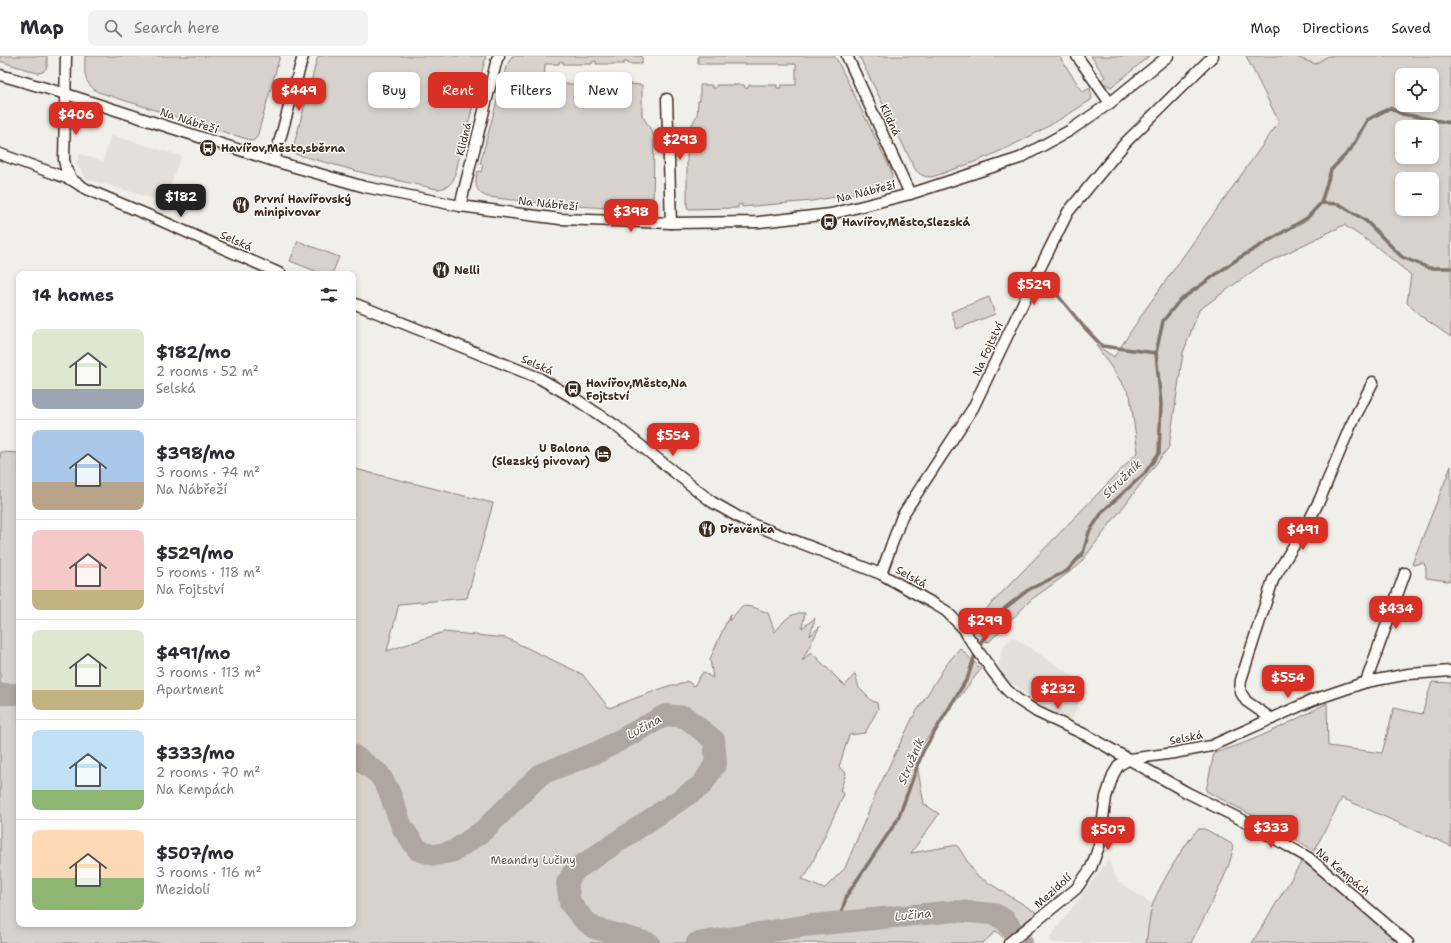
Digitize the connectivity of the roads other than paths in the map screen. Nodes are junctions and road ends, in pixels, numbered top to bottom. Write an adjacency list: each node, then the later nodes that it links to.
1 (66, 56): 9 (street)
2 (303, 56): 13 (street)
3 (499, 56): 16 (street, Klidná)
4 (847, 56): 15 (street, Klidná)
5 (1077, 56): 11 (street)
6 (1168, 56): 11 (street, Na Nábřeží)
7 (1213, 56): 22 (street, Na Fojtství)
8 (0, 75): 9 (street, Na Nábřeží)
9 (66, 94): 13 (street, Na Nábřeží); 14 (street)
10 (667, 99): 17 (street)
11 (1110, 103): 15 (street, Na Nábřeží)
12 (0, 154): 14 (street, Selská)
13 (274, 162): 16 (street, Na Nábřeží)
14 (72, 180): 18 (street, Selská)
15 (910, 194): 17 (street, Na Nábřeží)
16 (460, 206): 17 (street, Na Nábřeží)
17 (671, 223)
18 (275, 271)
19 (356, 304): 22 (street, Selská)
20 (1373, 382): 25 (street)
21 (1405, 573): 24 (street)
22 (881, 574): 26 (street, Selská)
23 (1451, 671): 24 (street, Selská)
24 (1366, 682): 25 (street, Selská)
25 (1272, 718): 26 (street, Selská)
26 (1130, 759): 27 (street, Mezidolí); 28 (street, Na Kempách)
27 (1009, 943)
28 (1408, 943)

